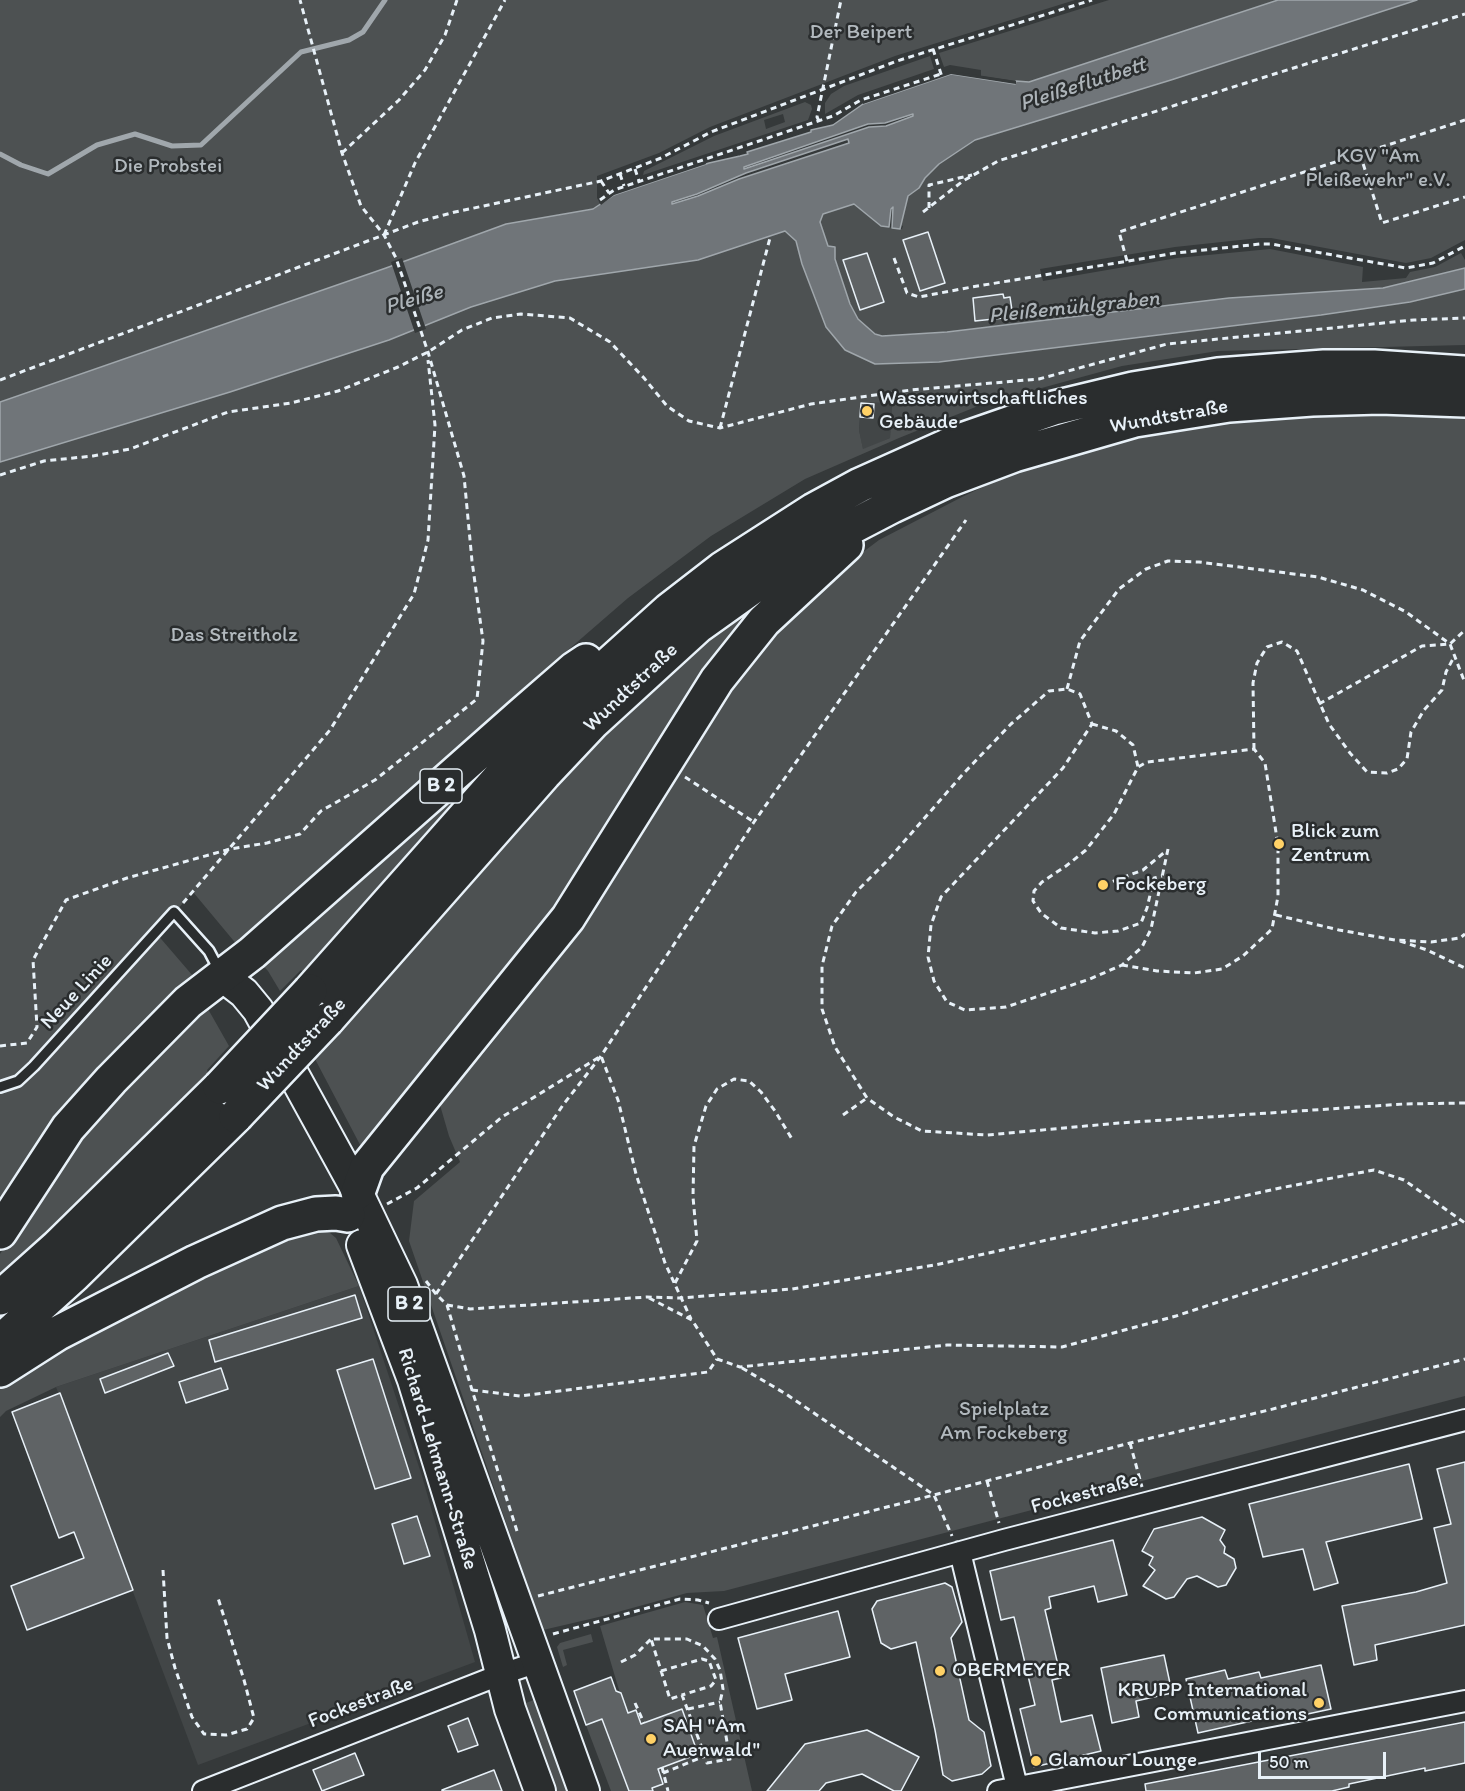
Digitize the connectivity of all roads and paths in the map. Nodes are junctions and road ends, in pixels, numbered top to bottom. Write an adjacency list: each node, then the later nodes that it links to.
1 (300, 0): 11 (path)
2 (457, 0): 11 (path)
3 (505, 0): 24 (path)
4 (843, 0): 8 (path)
5 (1092, 0): 7 (path)
6 (1465, 14): 14 (path)
7 (933, 49): 8 (path); 10 (path)
8 (822, 89): 10 (path); 13 (path)
9 (1465, 120): 12 (path)
10 (819, 121): 17 (path)
11 (342, 153): 24 (path)
12 (1360, 154): 20 (path); 28 (path)
13 (635, 169): 15 (path); 17 (path)
14 (976, 173): 22 (path); 22 (path)
15 (620, 174): 16 (path); 18 (path)
16 (601, 181): 19 (path); 24 (path)
17 (639, 181): 18 (path)
18 (624, 186): 19 (path)
19 (609, 193): 21 (path)
20 (1465, 197)
21 (600, 200)
22 (929, 208): 23 (path)
23 (923, 212)
24 (384, 235): 30 (path); 34 (path)
25 (770, 238): 36 (path)
26 (1465, 246): 28 (path)
27 (894, 258): 28 (path)
28 (1127, 261)
29 (1465, 318): 36 (path)
30 (428, 352): 36 (path); 37 (path); 52 (path); 52 (path)
31 (1465, 360): 32 (highway)
32 (1374, 366): 33 (highway, Wundtstraße); 40 (highway, Wundtstraße)
33 (1465, 373)
34 (0, 380)
35 (1465, 400): 38 (highway, Wundtstraße)
36 (720, 428)
37 (0, 475)
38 (892, 506): 49 (highway); 80 (highway, Wundtstraße, bridge)
39 (966, 519): 51 (path)
40 (669, 610): 61 (highway, B 2); 76 (highway, Wundtstraße, bridge)
41 (1465, 630): 42 (path)
42 (1450, 644): 43 (path); 45 (path); 46 (path)
43 (1455, 655): 44 (path); 46 (path)
44 (1465, 683)
45 (1067, 689): 47 (path); 65 (path)
46 (1319, 704): 48 (path)
47 (1092, 724): 50 (path); 59 (path)
48 (1254, 749): 50 (path); 56 (path)
49 (666, 764): 51 (path); 69 (highway)
50 (1138, 767): 53 (path)
51 (754, 822): 63 (path)
52 (230, 849): 55 (path); 62 (path)
53 (1162, 876): 54 (path); 59 (path)
54 (1103, 885)
55 (174, 912): 61 (lane); 64 (lane, Neue Linie)
56 (1275, 914): 58 (path); 59 (path)
57 (1465, 934): 58 (path)
58 (1395, 940): 60 (path)
59 (1122, 965)
60 (1465, 968)
61 (222, 976): 69 (main road, Richard-Lehmann-Straße / B 2); 71 (highway, B 2)
62 (0, 1046)
63 (601, 1056): 69 (path); 73 (path); 74 (path)
64 (0, 1087)
65 (867, 1098): 66 (path); 67 (path)
66 (1465, 1103)
67 (843, 1115)
68 (792, 1140): 73 (path)
69 (364, 1204): 84 (highway); 99 (main road, Richard-Lehmann-Straße / B 2); 102 (main road, Richard-Lehmann-Straße / B 2)
70 (1463, 1222): 77 (path); 83 (path)
71 (0, 1232)
72 (423, 1276): 74 (path)
73 (674, 1284): 77 (path)
74 (436, 1294): 78 (path)
75 (647, 1297): 77 (path); 78 (path); 79 (path)
76 (0, 1298)
77 (680, 1298): 79 (path)
78 (447, 1305): 85 (path)
79 (692, 1320): 81 (path)
80 (0, 1342)
81 (717, 1359): 83 (path); 85 (path)
82 (1465, 1359): 87 (path)
83 (740, 1367): 89 (path)
84 (0, 1370)
85 (472, 1390): 92 (path)
86 (1465, 1420): 90 (street, Fockestraße)
87 (1130, 1443): 88 (path); 90 (path)
88 (987, 1481): 89 (path); 91 (path)
89 (934, 1495): 93 (path); 95 (path)
90 (1146, 1503): 93 (street, Fockestraße)
91 (993, 1504)
92 (517, 1531)
93 (960, 1552): 97 (street, Fockestraße); 112 (street)
94 (163, 1570): 96 (path)
95 (538, 1596)
96 (218, 1598)
97 (719, 1619): 99 (path)
98 (651, 1639): 100 (path); 101 (path); 105 (path)
99 (541, 1649): 102 (street, Fockestraße); 115 (main road, Richard-Lehmann-Straße / B 2)
100 (621, 1662)
101 (661, 1671): 103 (path); 103 (path)
102 (502, 1674): 113 (street, Fockestraße); 114 (main road, Richard-Lehmann-Straße / B 2)
103 (682, 1695): 107 (path)
104 (1465, 1701): 112 (street)
105 (720, 1702): 107 (path); 109 (path)
106 (635, 1703): 108 (path)
107 (688, 1709): 109 (path)
108 (644, 1723)
109 (705, 1756): 111 (path)
110 (662, 1767): 111 (path)
111 (663, 1773): 116 (path)
112 (1018, 1789): 117 (street)
113 (203, 1791)
114 (540, 1791)
115 (584, 1791)
116 (668, 1791)
117 (998, 1791)

